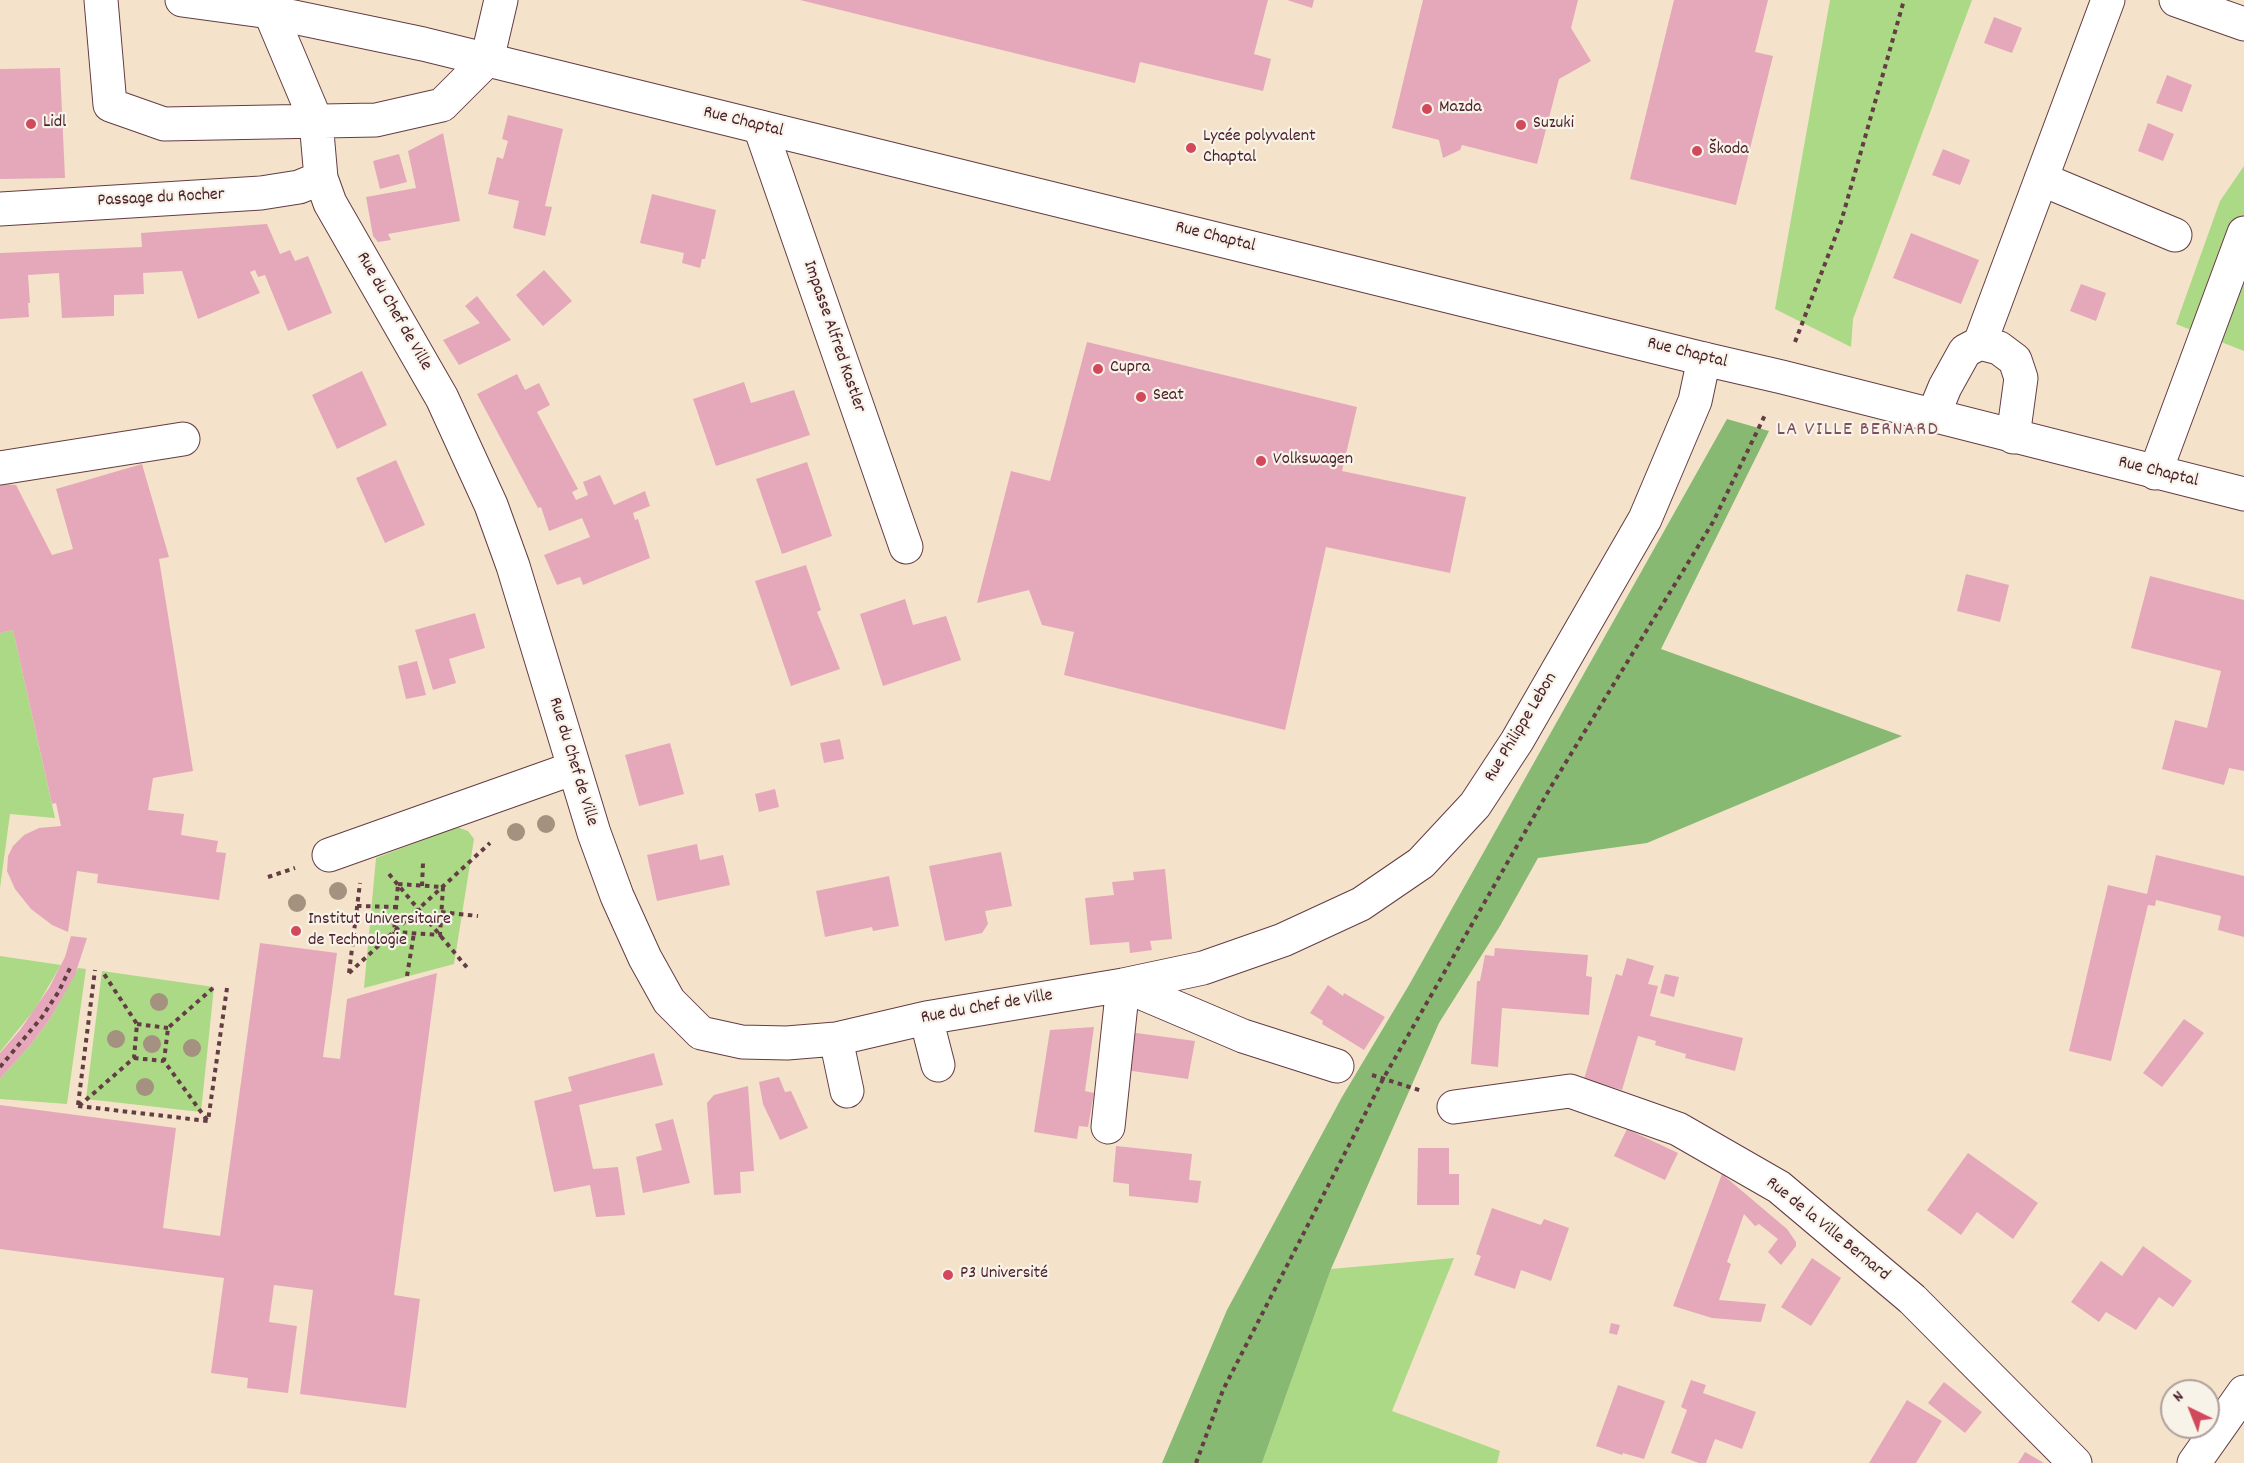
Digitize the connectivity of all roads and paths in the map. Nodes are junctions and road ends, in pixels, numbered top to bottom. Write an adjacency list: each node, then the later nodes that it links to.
1 (101, 0): 10 (street)
2 (182, 0): 7 (street, Rue Chaptal)
3 (501, 0): 9 (street)
4 (1904, 0): 19 (path)
5 (2108, 0): 13 (street)
6 (2176, 0): 8 (street)
7 (270, 12): 9 (street, Rue Chaptal); 10 (street, Rue du Chef de Ville)
8 (2244, 24)
9 (487, 60): 10 (street); 11 (street, Rue Chaptal)
10 (316, 121): 12 (street, Rue du Chef de Ville)
11 (760, 127): 18 (street, Rue Chaptal); 26 (street, Impasse Alfred Kastler)
12 (321, 178): 14 (street, Passage du Rocher); 27 (street, Rue du Chef de Ville)
13 (2041, 179): 16 (street); 17 (street)
14 (0, 209)
15 (2244, 233): 24 (street)
16 (2175, 235)
17 (1980, 343): 20 (street); 21 (street)
18 (1704, 359): 19 (street, Rue Chaptal); 42 (street, Rue Philippe Lebon)
19 (1782, 376): 20 (street, Rue Chaptal); 59 (path)
20 (1933, 416): 21 (street, Rue Chaptal)
21 (2013, 437): 24 (street, Rue Chaptal)
22 (183, 439): 23 (street)
23 (0, 468)
24 (2155, 473): 25 (street, Rue Chaptal)
25 (2244, 494)
26 (906, 547)
27 (574, 768): 28 (street); 53 (street, Rue du Chef de Ville)
28 (364, 843): 30 (street); 31 (path); 33 (path)
29 (490, 843): 32 (path)
30 (329, 855)
31 (398, 884): 32 (path); 34 (path); 35 (path)
32 (442, 887): 35 (path); 36 (path)
33 (357, 906): 34 (path); 38 (path)
34 (396, 907): 38 (path)
35 (418, 909): 38 (path); 40 (path)
36 (441, 912): 37 (path); 40 (path)
37 (478, 916)
38 (394, 932): 39 (path)
39 (414, 933): 40 (path); 46 (path)
40 (440, 935): 44 (path)
41 (71, 966): 58 (path)
42 (1203, 968): 47 (street, Rue du Chef de Ville)
43 (95, 970): 61 (path)
44 (469, 970)
45 (102, 971): 51 (path)
46 (407, 976)
47 (1123, 985): 50 (street, Rue du Chef de Ville); 57 (street); 64 (street)
48 (214, 987): 52 (path)
49 (227, 988): 63 (path)
50 (926, 1018): 53 (street, Rue du Chef de Ville); 56 (street)
51 (137, 1024): 52 (path); 54 (path)
52 (168, 1028): 55 (path)
53 (836, 1039): 60 (street)
54 (134, 1058): 55 (path); 61 (path)
55 (164, 1061): 63 (path)
56 (938, 1065)
57 (1337, 1066): 59 (path)
58 (0, 1067)
59 (1383, 1078): 62 (path); 66 (path)
60 (847, 1091)
61 (78, 1106): 63 (path)
62 (1454, 1107): 67 (street, Rue de la Ville Bernard)
63 (208, 1121)
64 (1108, 1127)
65 (2244, 1392): 68 (street)
66 (1196, 1463)
67 (2075, 1463)
68 (2194, 1463)

